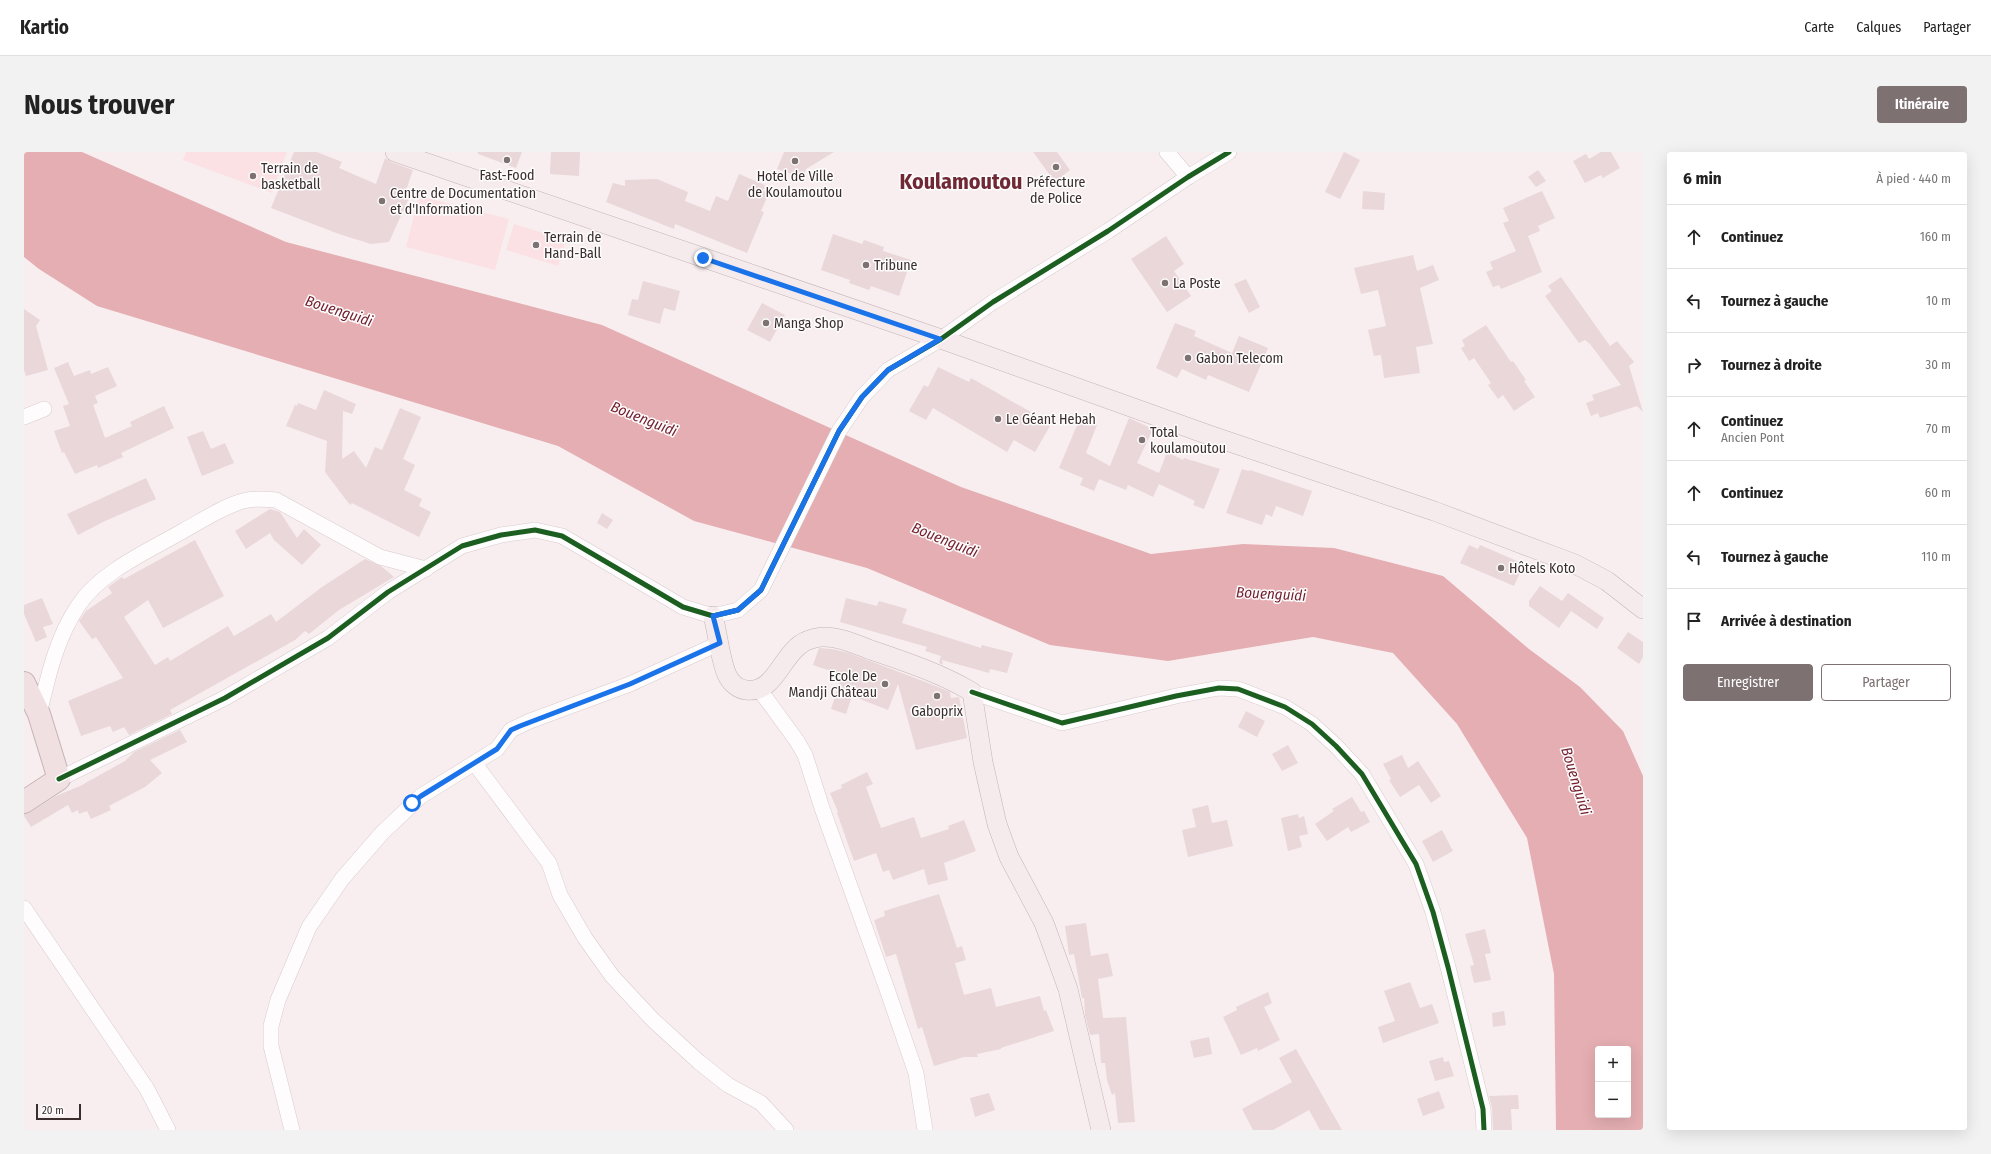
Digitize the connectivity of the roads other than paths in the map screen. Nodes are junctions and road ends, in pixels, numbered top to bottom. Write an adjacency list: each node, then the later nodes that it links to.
1 (395, 152): 5 (main road)
2 (1167, 152): 4 (street)
3 (1229, 152): 4 (street)
4 (1188, 177): 5 (street)
5 (940, 339): 9 (main road); 10 (street)
6 (44, 409): 7 (street)
7 (24, 417)
8 (426, 569): 10 (street); 15 (street); 17 (street)
9 (1643, 609)
10 (713, 616): 11 (main road)
11 (720, 643): 13 (main road); 16 (street)
12 (24, 683): 15 (highway)
13 (759, 689): 14 (main road); 23 (street)
14 (972, 692): 24 (main road); 25 (street)
15 (39, 714): 17 (highway)
16 (475, 764): 21 (street); 22 (street)
17 (60, 779): 18 (highway)
18 (24, 802)
19 (24, 908): 20 (street)
20 (168, 1130)
21 (292, 1130)
22 (786, 1130)
23 (925, 1130)
24 (1101, 1130)
25 (1484, 1130)

